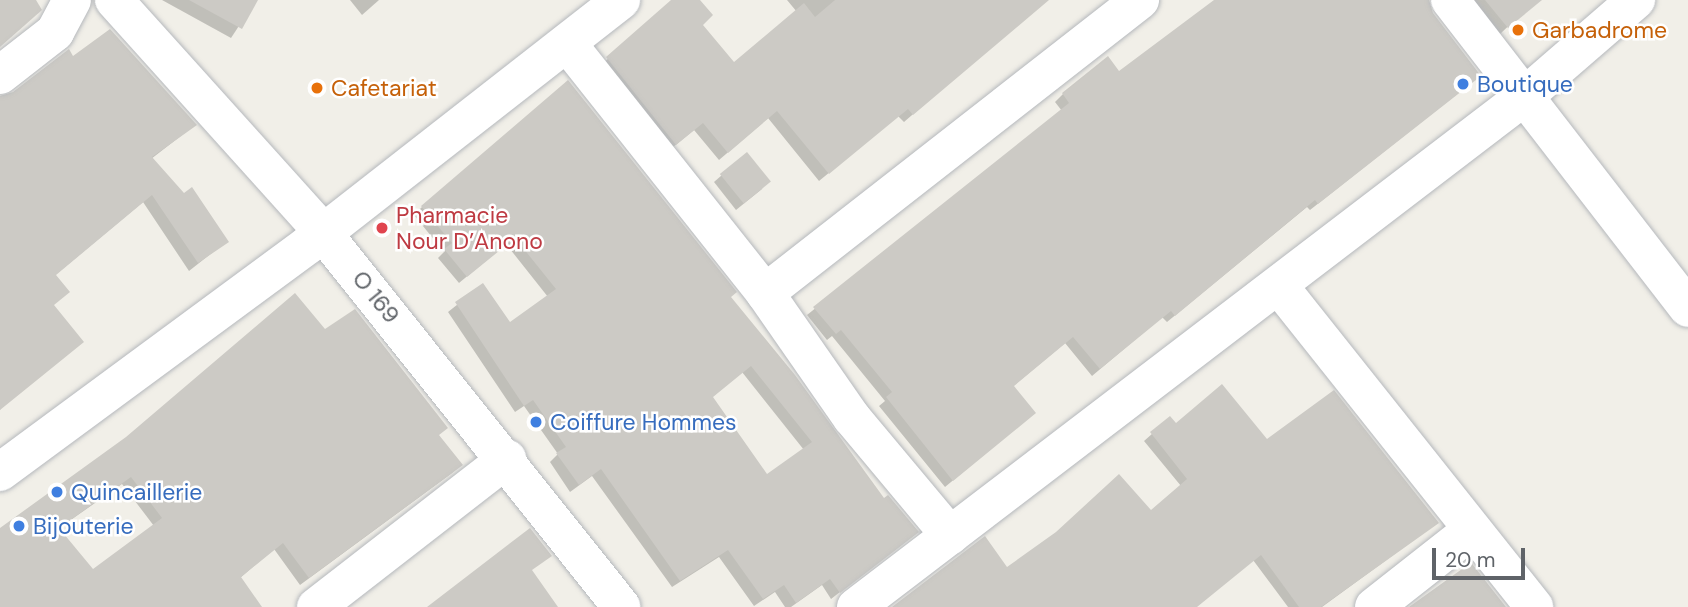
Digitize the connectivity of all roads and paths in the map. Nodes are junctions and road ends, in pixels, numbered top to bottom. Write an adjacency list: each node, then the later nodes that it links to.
1 (72, 0): 8 (street)
2 (114, 0): 10 (street, O 169)
3 (621, 0): 7 (street)
4 (1140, 0): 12 (street)
5 (1450, 0): 9 (street)
6 (1636, 0): 9 (street)
7 (567, 43): 10 (street); 12 (street)
8 (0, 75)
9 (1525, 96): 11 (street); 13 (street)
10 (324, 233): 14 (street, O 169); 15 (street)
11 (1279, 286): 16 (street); 17 (street)
12 (765, 293): 17 (street)
13 (1688, 309)
14 (507, 459): 18 (street); 19 (street, O 169)
15 (0, 472)
16 (1472, 530): 21 (street); 22 (street)
17 (950, 535): 20 (street)
18 (316, 607)
19 (621, 607)
20 (856, 607)
21 (1374, 607)
22 (1534, 607)

